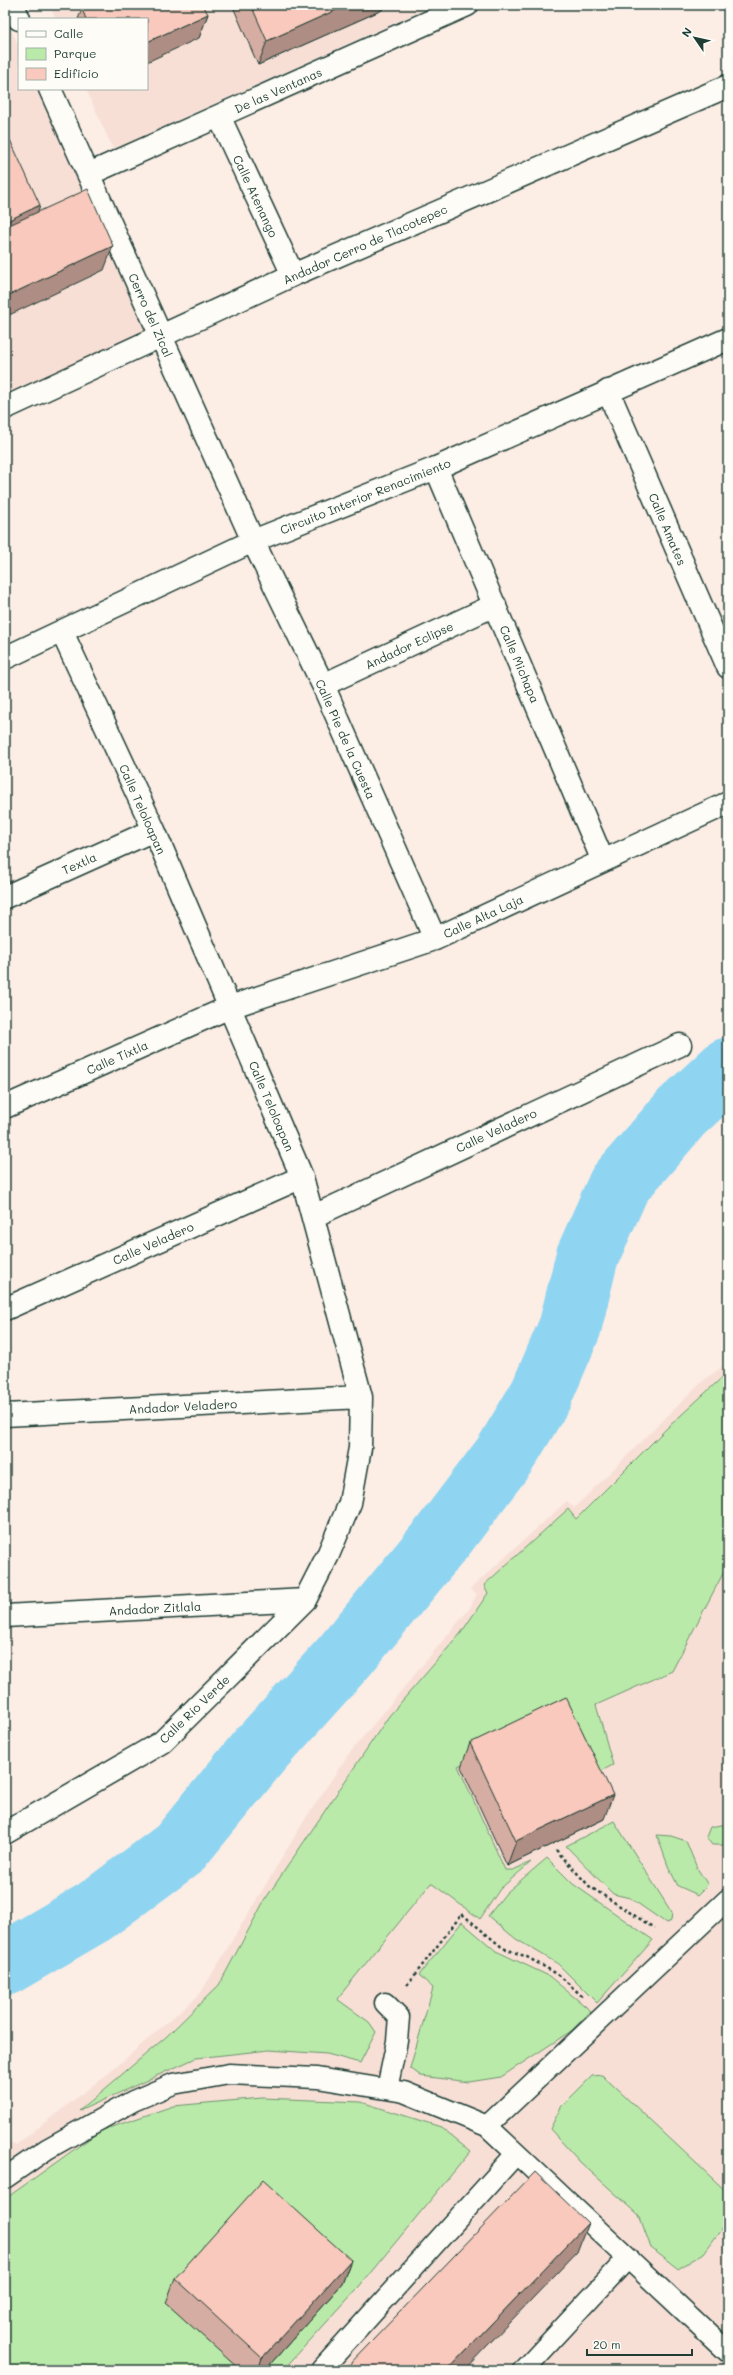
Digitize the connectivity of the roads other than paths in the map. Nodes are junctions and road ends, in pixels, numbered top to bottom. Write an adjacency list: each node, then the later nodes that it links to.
1 (13, 5): 3 (street)
2 (467, 5): 6 (street, De las Ventanas)
3 (19, 18)
4 (728, 86): 8 (street, Andador Cerro de Tlacotepec)
5 (50, 90): 7 (street, Cerro del Zical)
6 (219, 116): 7 (street, De las Ventanas); 8 (street, Calle Atenango)
7 (89, 174): 9 (street, Cerro del Zical)
8 (292, 275): 9 (street, Andador Cerro de Tlacotepec)
9 (161, 337): 12 (street, Andador Cerro de Tlacotepec); 14 (street, Cerro del Zical)
10 (728, 339): 11 (street, Circuito Interior Renacimiento)
11 (608, 391): 13 (street, Circuito Interior Renacimiento); 18 (street, Calle Amates)
12 (5, 408)
13 (436, 468): 14 (street, Circuito Interior Renacimiento); 15 (street, Calle Michapa)
14 (254, 541): 16 (street, Circuito Interior Renacimiento); 19 (street, Calle Pie de la Cuesta)
15 (495, 605): 19 (street, Andador Eclipse); 22 (street, Calle Michapa)
16 (62, 632): 17 (street, Circuito Interior Renacimiento); 21 (street, Calle Teloloapan)
17 (5, 658)
18 (728, 667)
19 (323, 685): 24 (street, Calle Pie de la Cuesta)
20 (728, 803): 22 (street, Calle Alta Laja)
21 (154, 830): 23 (street, Textla); 25 (street, Calle Teloloapan)
22 (603, 861): 24 (street, Calle Alta Laja)
23 (5, 897)
24 (435, 939): 25 (street, Calle Alta Laja)
25 (230, 1007): 27 (street, Calle Tixtla); 28 (street, Calle Teloloapan)
26 (680, 1045): 29 (street, Calle Veladero)
27 (5, 1107)
28 (302, 1177): 29 (street, Calle Teloloapan); 30 (street, Calle Veladero)
29 (314, 1216): 31 (street, Calle Teloloapan)
30 (5, 1309)
31 (361, 1398): 32 (street, Andador Veladero); 33 (street, Calle Teloloapan)
32 (5, 1415)
33 (305, 1600): 34 (street, Andador Zitlala); 35 (street, Calle Río Verde)
34 (5, 1616)
35 (5, 1833)
36 (728, 1899): 39 (lane)
37 (387, 2006): 38 (lane)
38 (387, 2089): 39 (lane); 41 (lane)
39 (487, 2126): 40 (lane)
40 (516, 2154): 42 (lane); 44 (lane)
41 (5, 2178)
42 (627, 2259): 43 (lane); 45 (lane)
43 (728, 2352)
44 (321, 2370)
45 (524, 2370)

